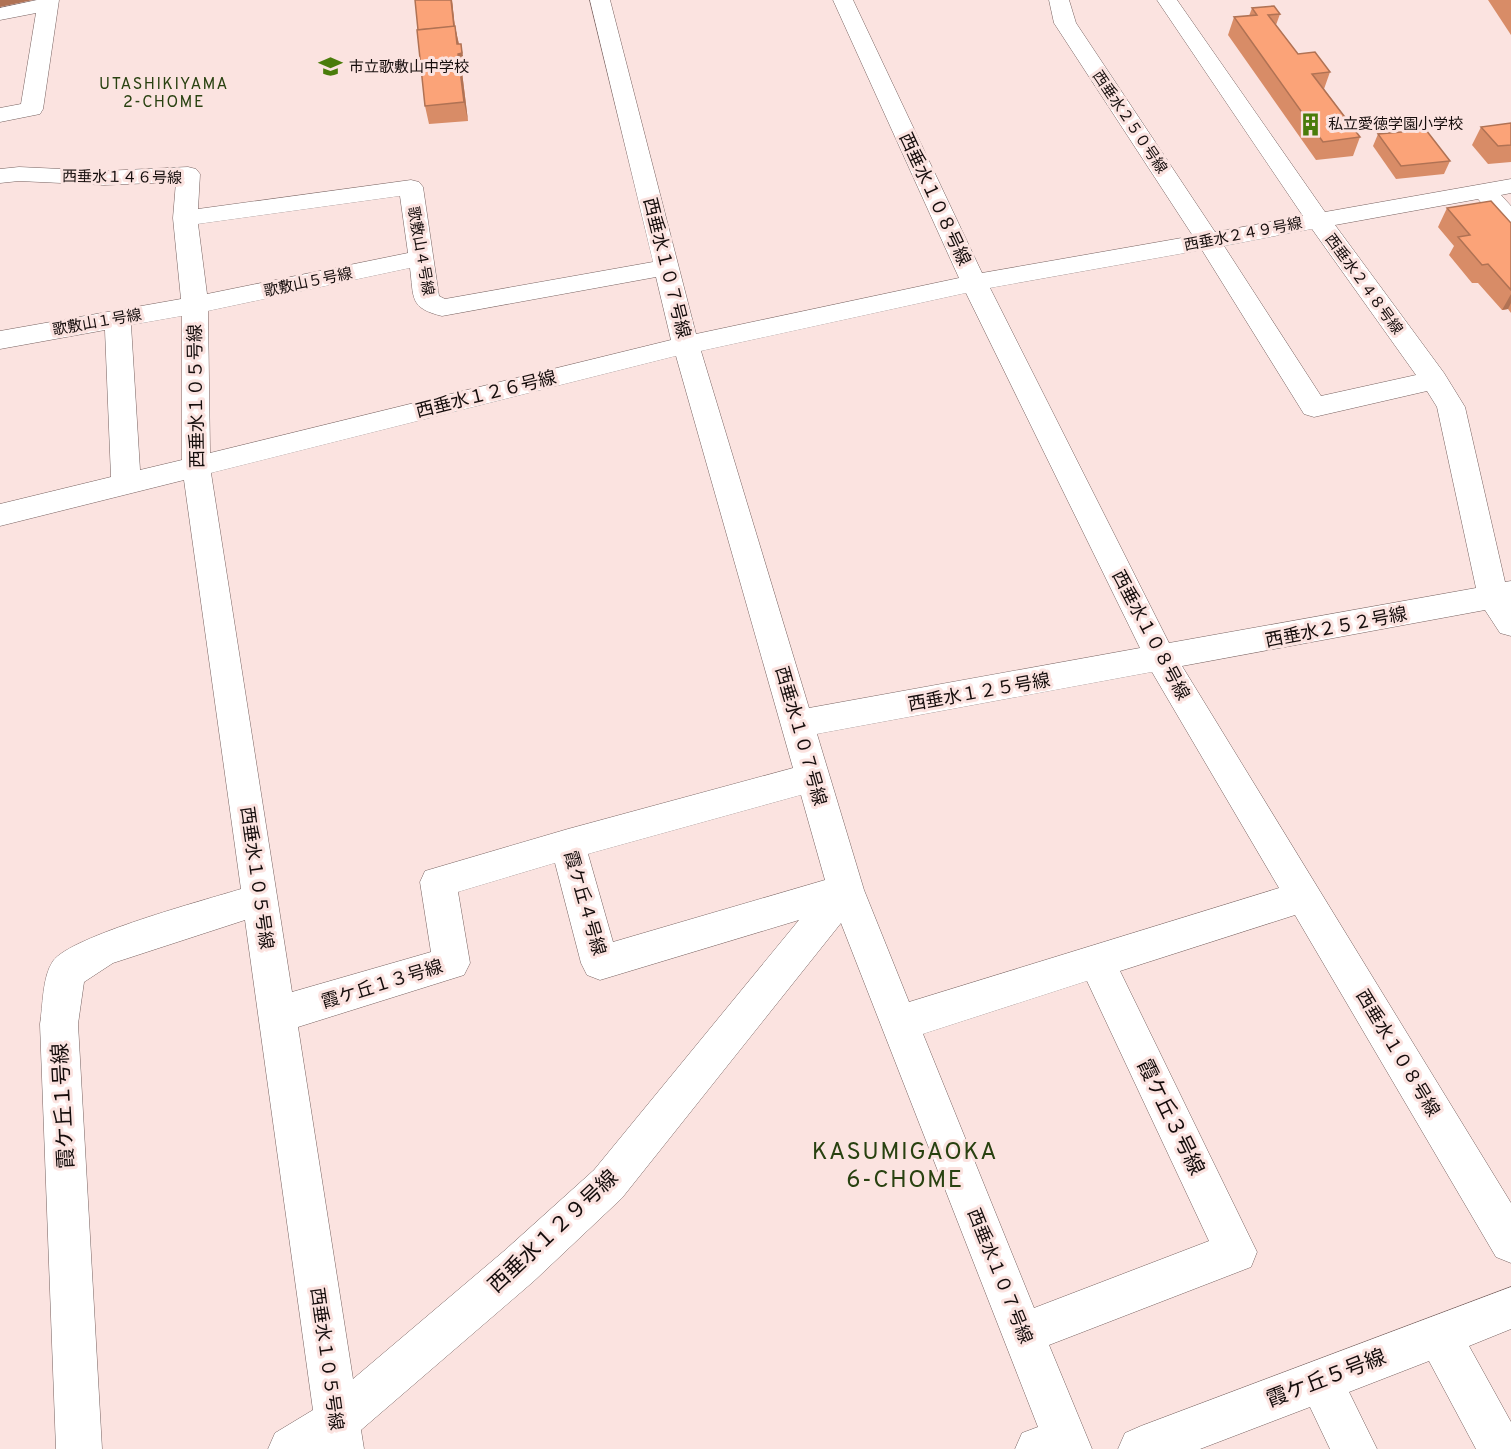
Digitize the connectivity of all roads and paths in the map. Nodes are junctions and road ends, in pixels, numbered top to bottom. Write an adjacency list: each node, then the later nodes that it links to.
1 (600, 0): 16 (street, 西垂水１０７号線)
2 (843, 0): 17 (street, 西垂水１０８号線)
3 (1059, 0): 14 (street, 西垂水２５０号線)
4 (1167, 0): 12 (street, 西垂水２４８号線)
5 (48, 2): 6 (street); 7 (street)
6 (0, 14)
7 (0, 115)
8 (0, 176): 11 (street, 西垂水１４６号線)
9 (1511, 186): 10 (street, 西垂水２４９号線)
10 (1483, 190): 12 (street, 西垂水２４９号線); 13 (street)
11 (185, 218): 15 (street, 歌敷山４号線); 18 (street, 西垂水１４６号線)
12 (1318, 220): 14 (street, 西垂水２４９号線); 22 (street, 西垂水２４８号線)
13 (1511, 221)
14 (1209, 241): 17 (street, 西垂水２４９号線); 22 (street, 西垂水２５０号線)
15 (421, 258): 16 (street, 歌敷山４号線); 18 (street, 歌敷山５号線)
16 (667, 267): 21 (street, 西垂水１０７号線)
17 (974, 283): 21 (street, 西垂水１２６号線); 28 (street, 西垂水１０８号線)
18 (195, 305): 19 (street, 歌敷山１号線); 23 (street, 西垂水１０５号線)
19 (118, 319): 20 (street, 歌敷山１号線); 24 (street)
20 (0, 340)
21 (686, 345): 23 (street, 西垂水１２６号線); 29 (street, 西垂水１０７号線)
22 (1434, 380): 26 (street, 西垂水２４８号線)
23 (196, 466): 24 (street, 西垂水１２６号線); 34 (street, 西垂水１０５号線)
24 (126, 484): 25 (street, 西垂水１２６号線)
25 (0, 515)
26 (1502, 596): 27 (street); 28 (street, 西垂水２５２号線)
27 (1511, 624)
28 (1161, 659): 29 (street, 西垂水１２５号線); 33 (street, 西垂水１０８号線)
29 (798, 724): 30 (street, 西垂水１０７号線)
30 (813, 777): 31 (street, 霞ケ丘４号線); 32 (street, 西垂水１０７号線)
31 (568, 844): 32 (street, 霞ケ丘４号線); 36 (street, 霞ケ丘１３号線)
32 (846, 890): 37 (street, 西垂水１０７号線); 43 (street, 西垂水１２９号線)
33 (1304, 896): 35 (street); 38 (street, 西垂水１０８号線)
34 (260, 899): 36 (street, 西垂水１０５号線); 46 (street, 霞ケ丘１号線)
35 (1096, 961): 37 (street); 40 (street, 霞ケ丘３号線)
36 (277, 1015): 43 (street, 西垂水１０５号線)
37 (900, 1023): 40 (street, 西垂水１０７号線)
38 (1511, 1242)
39 (1511, 1308): 41 (street, 霞ケ丘５号線)
40 (1023, 1334): 45 (street, 西垂水１０７号線)
41 (1439, 1335): 42 (street, 霞ケ丘５号線); 50 (street)
42 (1320, 1380): 44 (street, 霞ケ丘５号線); 49 (street)
43 (339, 1435): 47 (street, 西垂水１２９号線)
44 (1208, 1437): 48 (street, 霞ケ丘５号線)
45 (1057, 1445)
46 (79, 1449)
47 (291, 1449)
48 (1141, 1449)
49 (1353, 1449)
50 (1502, 1449)

